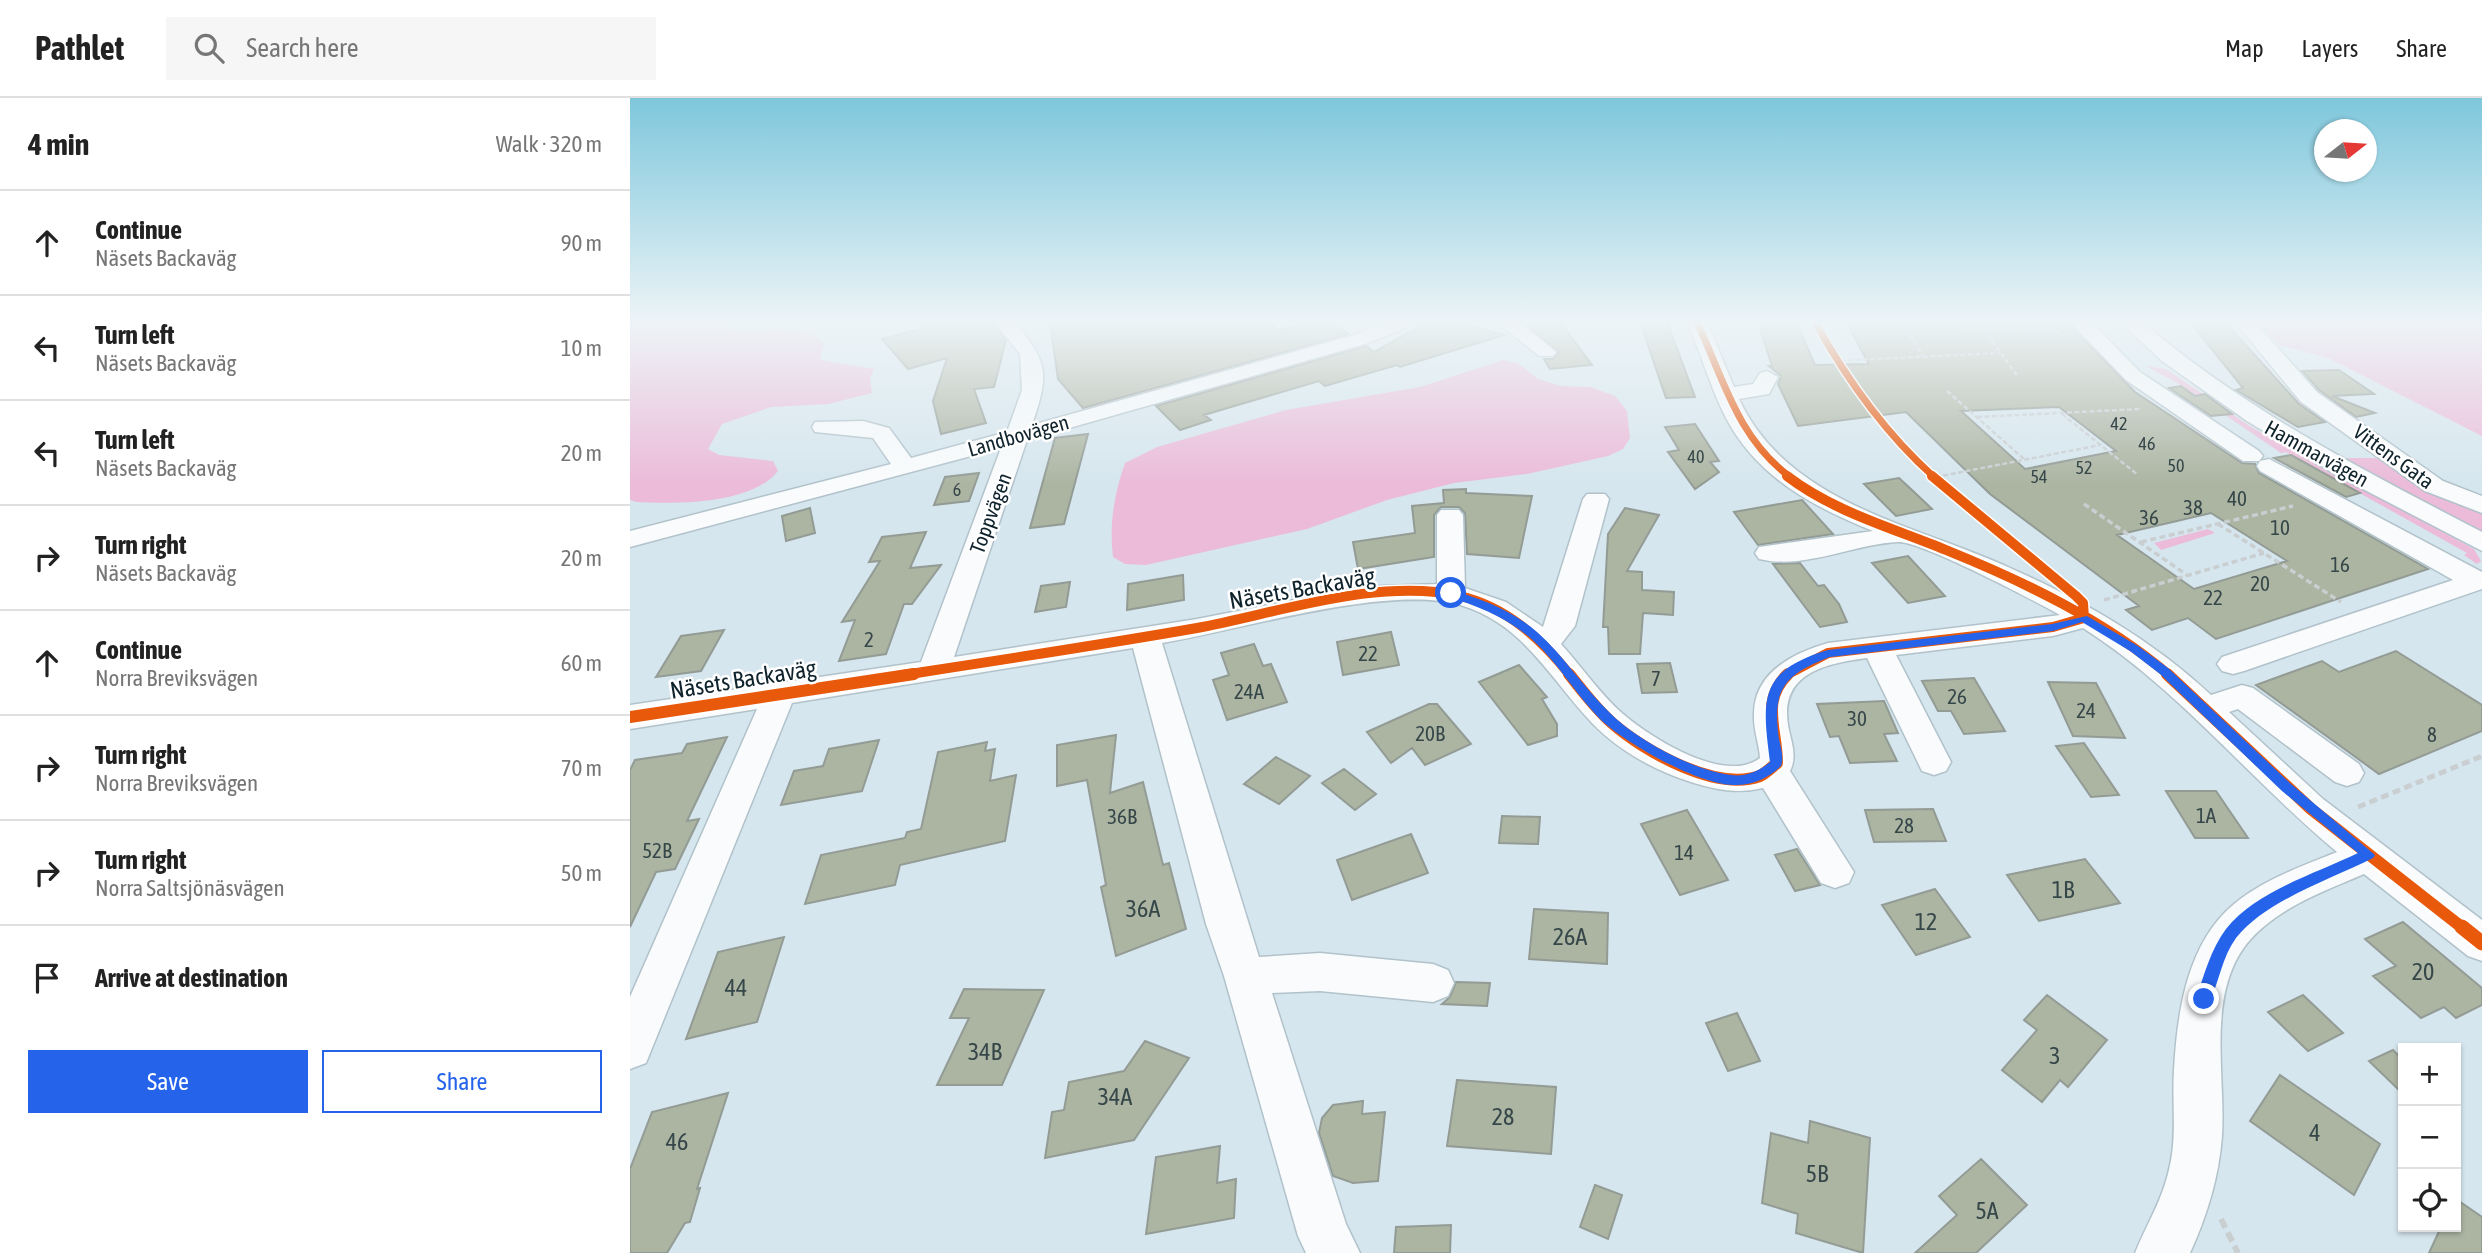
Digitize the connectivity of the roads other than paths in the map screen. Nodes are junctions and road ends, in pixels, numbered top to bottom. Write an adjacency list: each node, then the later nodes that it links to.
1 (1033, 376): 10 (street, Toppvägen)
2 (1229, 376): 10 (street, Landbovägen)
3 (1720, 376): 8 (street)
4 (2135, 376): 19 (street)
5 (2195, 376): 17 (street, Hammarvägen)
6 (2291, 376): 13 (street, Vittens Gata)
7 (1767, 377): 8 (street)
8 (1728, 394): 15 (street)
9 (823, 427): 11 (street)
10 (1017, 435): 11 (street, Landbovägen); 26 (street, Toppvägen)
11 (905, 467): 16 (street, Landbovägen)
12 (1596, 499): 23 (street)
13 (2482, 505)
14 (1450, 515): 20 (street)
15 (1903, 533): 18 (street); 21 (street)
16 (630, 539)
17 (2482, 543)
18 (1769, 553)
19 (2479, 581): 25 (street)
20 (1451, 593): 22 (street, Näsets Backaväg); 23 (street, Näsets Backaväg)
21 (2089, 610): 24 (street); 28 (street)
22 (1145, 637): 26 (street, Näsets Backaväg); 36 (street)
23 (1544, 645): 31 (street, Näsets Backaväg)
24 (1877, 648): 30 (street); 31 (street)
25 (2233, 664)
26 (934, 670): 27 (street, Näsets Backaväg)
27 (780, 694): 29 (street, Näsets Backaväg); 38 (street, Näsets Backaväg)
28 (2205, 708): 32 (street); 33 (street)
29 (630, 717)
30 (1934, 762)
31 (1771, 771): 34 (street)
32 (2347, 773)
33 (2368, 855): 35 (street); 40 (street)
34 (1835, 872)
35 (2482, 943)
36 (1245, 976): 37 (street); 39 (street)
37 (1433, 984)
38 (630, 1048)
39 (1334, 1253)
40 (2161, 1253)

